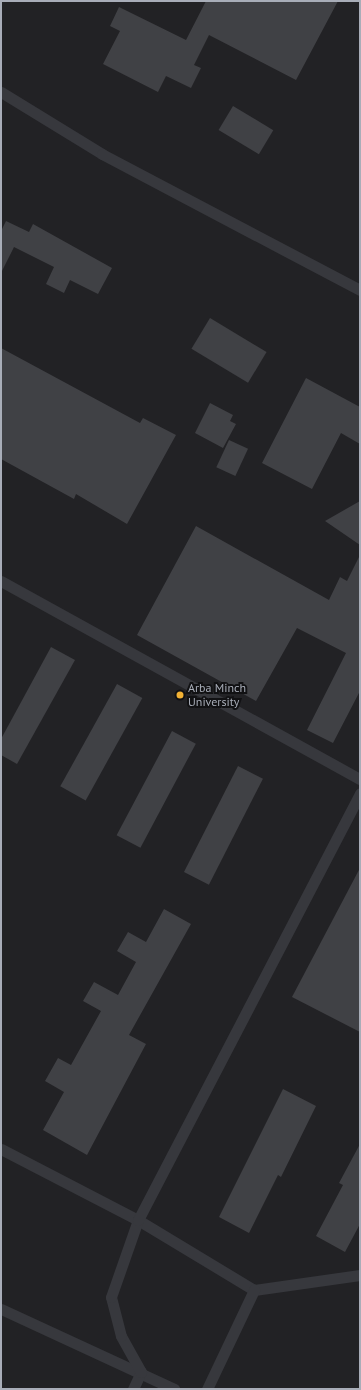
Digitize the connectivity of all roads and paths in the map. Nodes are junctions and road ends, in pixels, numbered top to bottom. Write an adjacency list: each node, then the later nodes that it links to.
1 (1, 92): 2 (lane)
2 (360, 290)
3 (1, 581): 4 (lane)
4 (360, 779)
5 (360, 793): 7 (lane)
6 (1, 1149): 7 (lane)
7 (138, 1220): 9 (lane); 11 (lane)
8 (360, 1275): 9 (lane)
9 (254, 1290): 14 (lane)
10 (1, 1309): 11 (lane)
11 (141, 1372): 12 (lane); 13 (lane)
12 (133, 1389)
13 (174, 1389)
14 (207, 1389)

